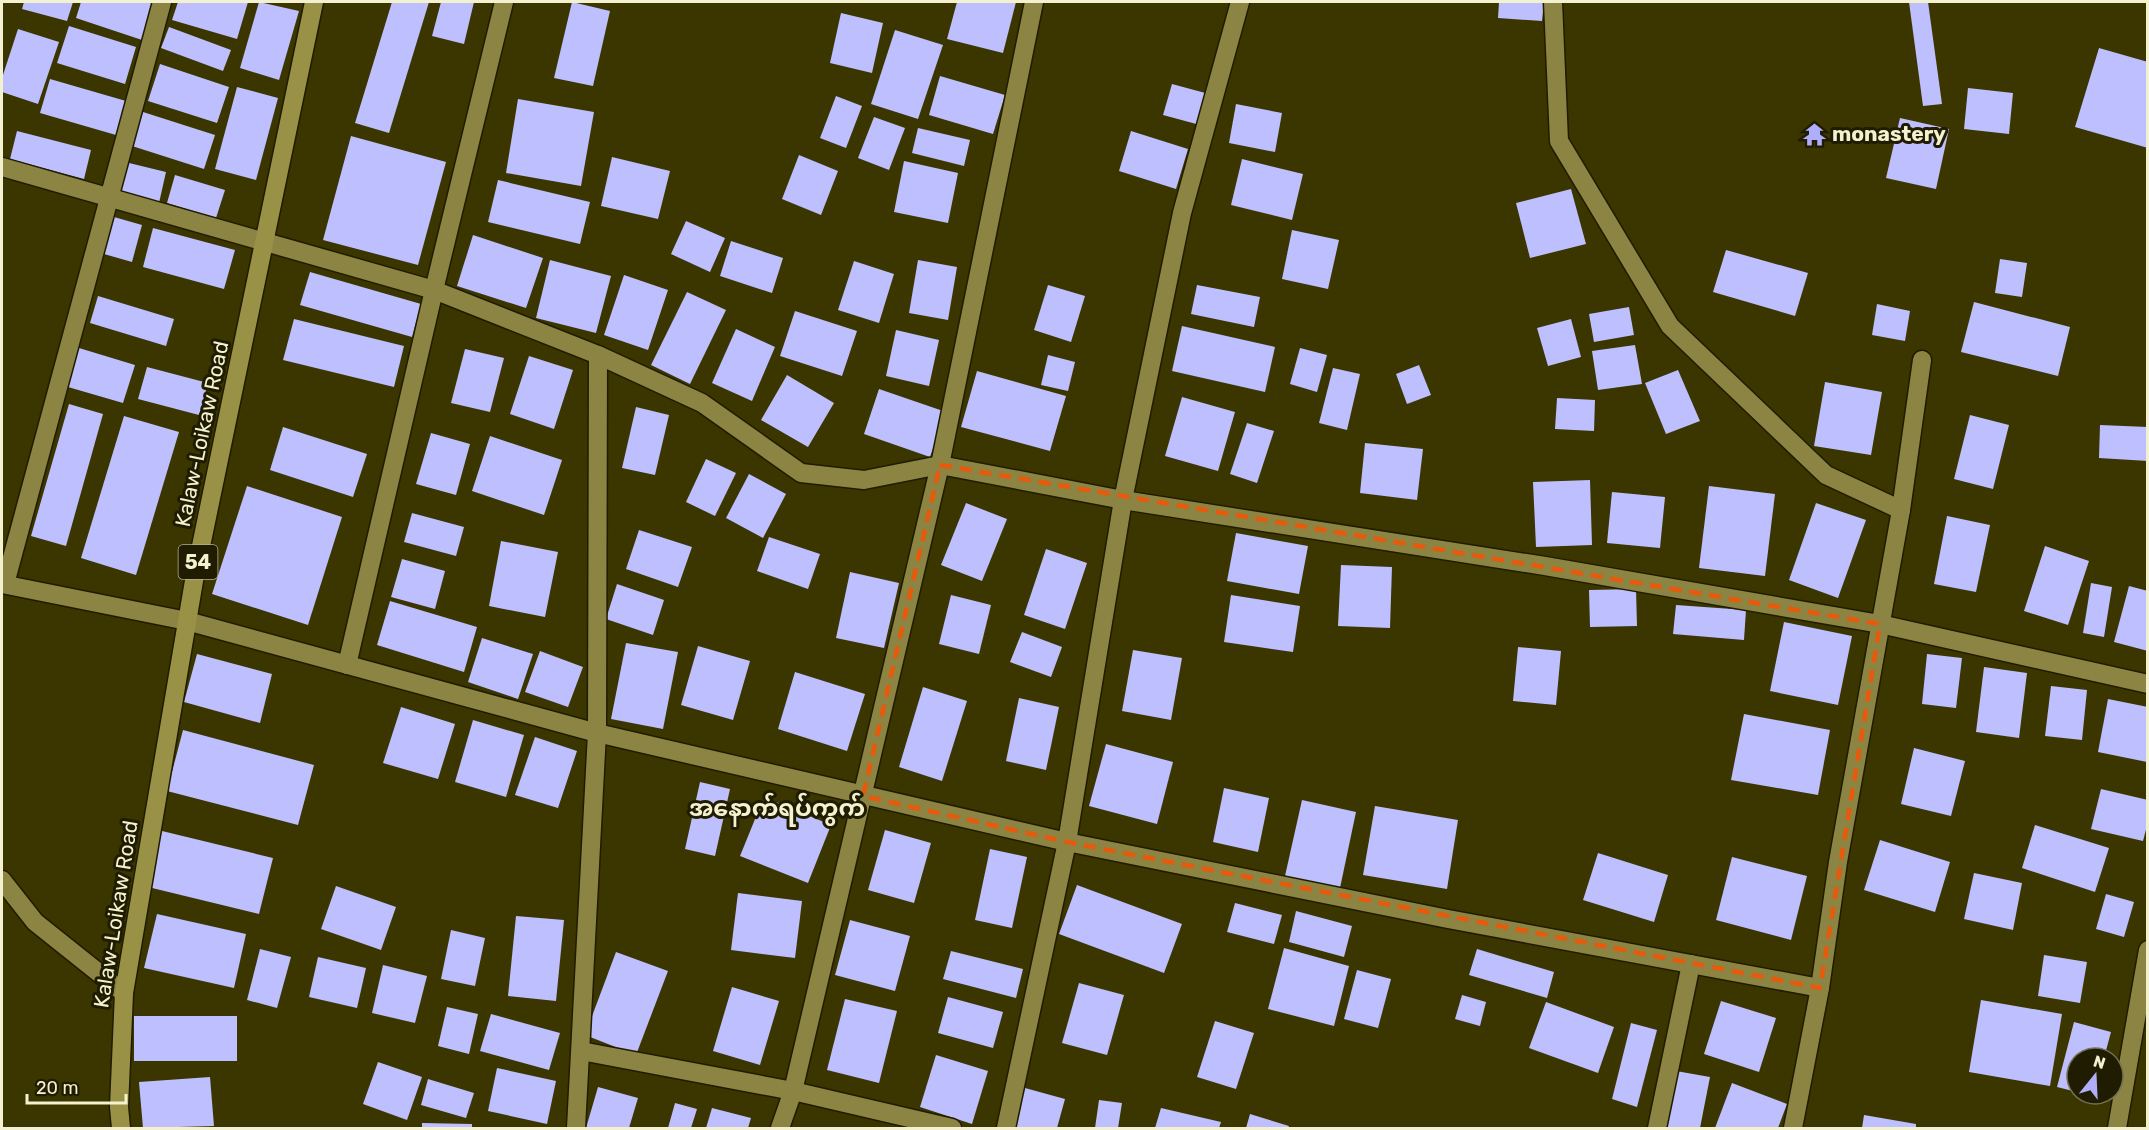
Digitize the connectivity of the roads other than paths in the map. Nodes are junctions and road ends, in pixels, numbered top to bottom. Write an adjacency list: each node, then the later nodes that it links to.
1 (162, 2): 8 (street)
2 (314, 2): 9 (main road, Kalaw-Loikaw Road / 54)
3 (504, 2): 10 (street)
4 (1034, 2): 13 (street)
5 (1240, 2): 14 (street)
6 (1553, 2): 15 (street)
7 (2, 167): 8 (street)
8 (109, 198): 9 (street); 16 (street)
9 (266, 242): 10 (street); 17 (main road, Kalaw-Loikaw Road / 54)
10 (434, 290): 11 (street); 19 (street)
11 (598, 355): 13 (street); 21 (street)
12 (1922, 360): 15 (street)
13 (940, 465): 14 (street); 22 (street)
14 (1123, 500): 18 (street); 23 (street)
15 (1901, 510): 18 (street)
16 (3, 584): 17 (street)
17 (187, 621): 19 (street); 28 (main road, Kalaw-Loikaw Road / 54)
18 (1880, 624): 20 (street); 27 (street)
19 (347, 664): 21 (street)
20 (2148, 684)
21 (597, 733): 22 (street); 30 (street)
22 (863, 796): 23 (street); 31 (street)
23 (1067, 842): 26 (street); 36 (street)
24 (2, 880): 28 (street)
25 (2148, 950): 29 (street)
26 (1691, 964): 27 (street); 37 (street)
27 (1820, 988): 38 (street)
28 (124, 993): 32 (main road, Kalaw-Loikaw Road / 54)
29 (2141, 1027): 39 (street)
30 (581, 1051): 31 (street); 33 (street)
31 (793, 1091): 34 (street); 35 (street)
32 (122, 1128)
33 (576, 1128)
34 (780, 1128)
35 (952, 1128)
36 (1005, 1128)
37 (1656, 1128)
38 (1793, 1128)
39 (2117, 1128)

